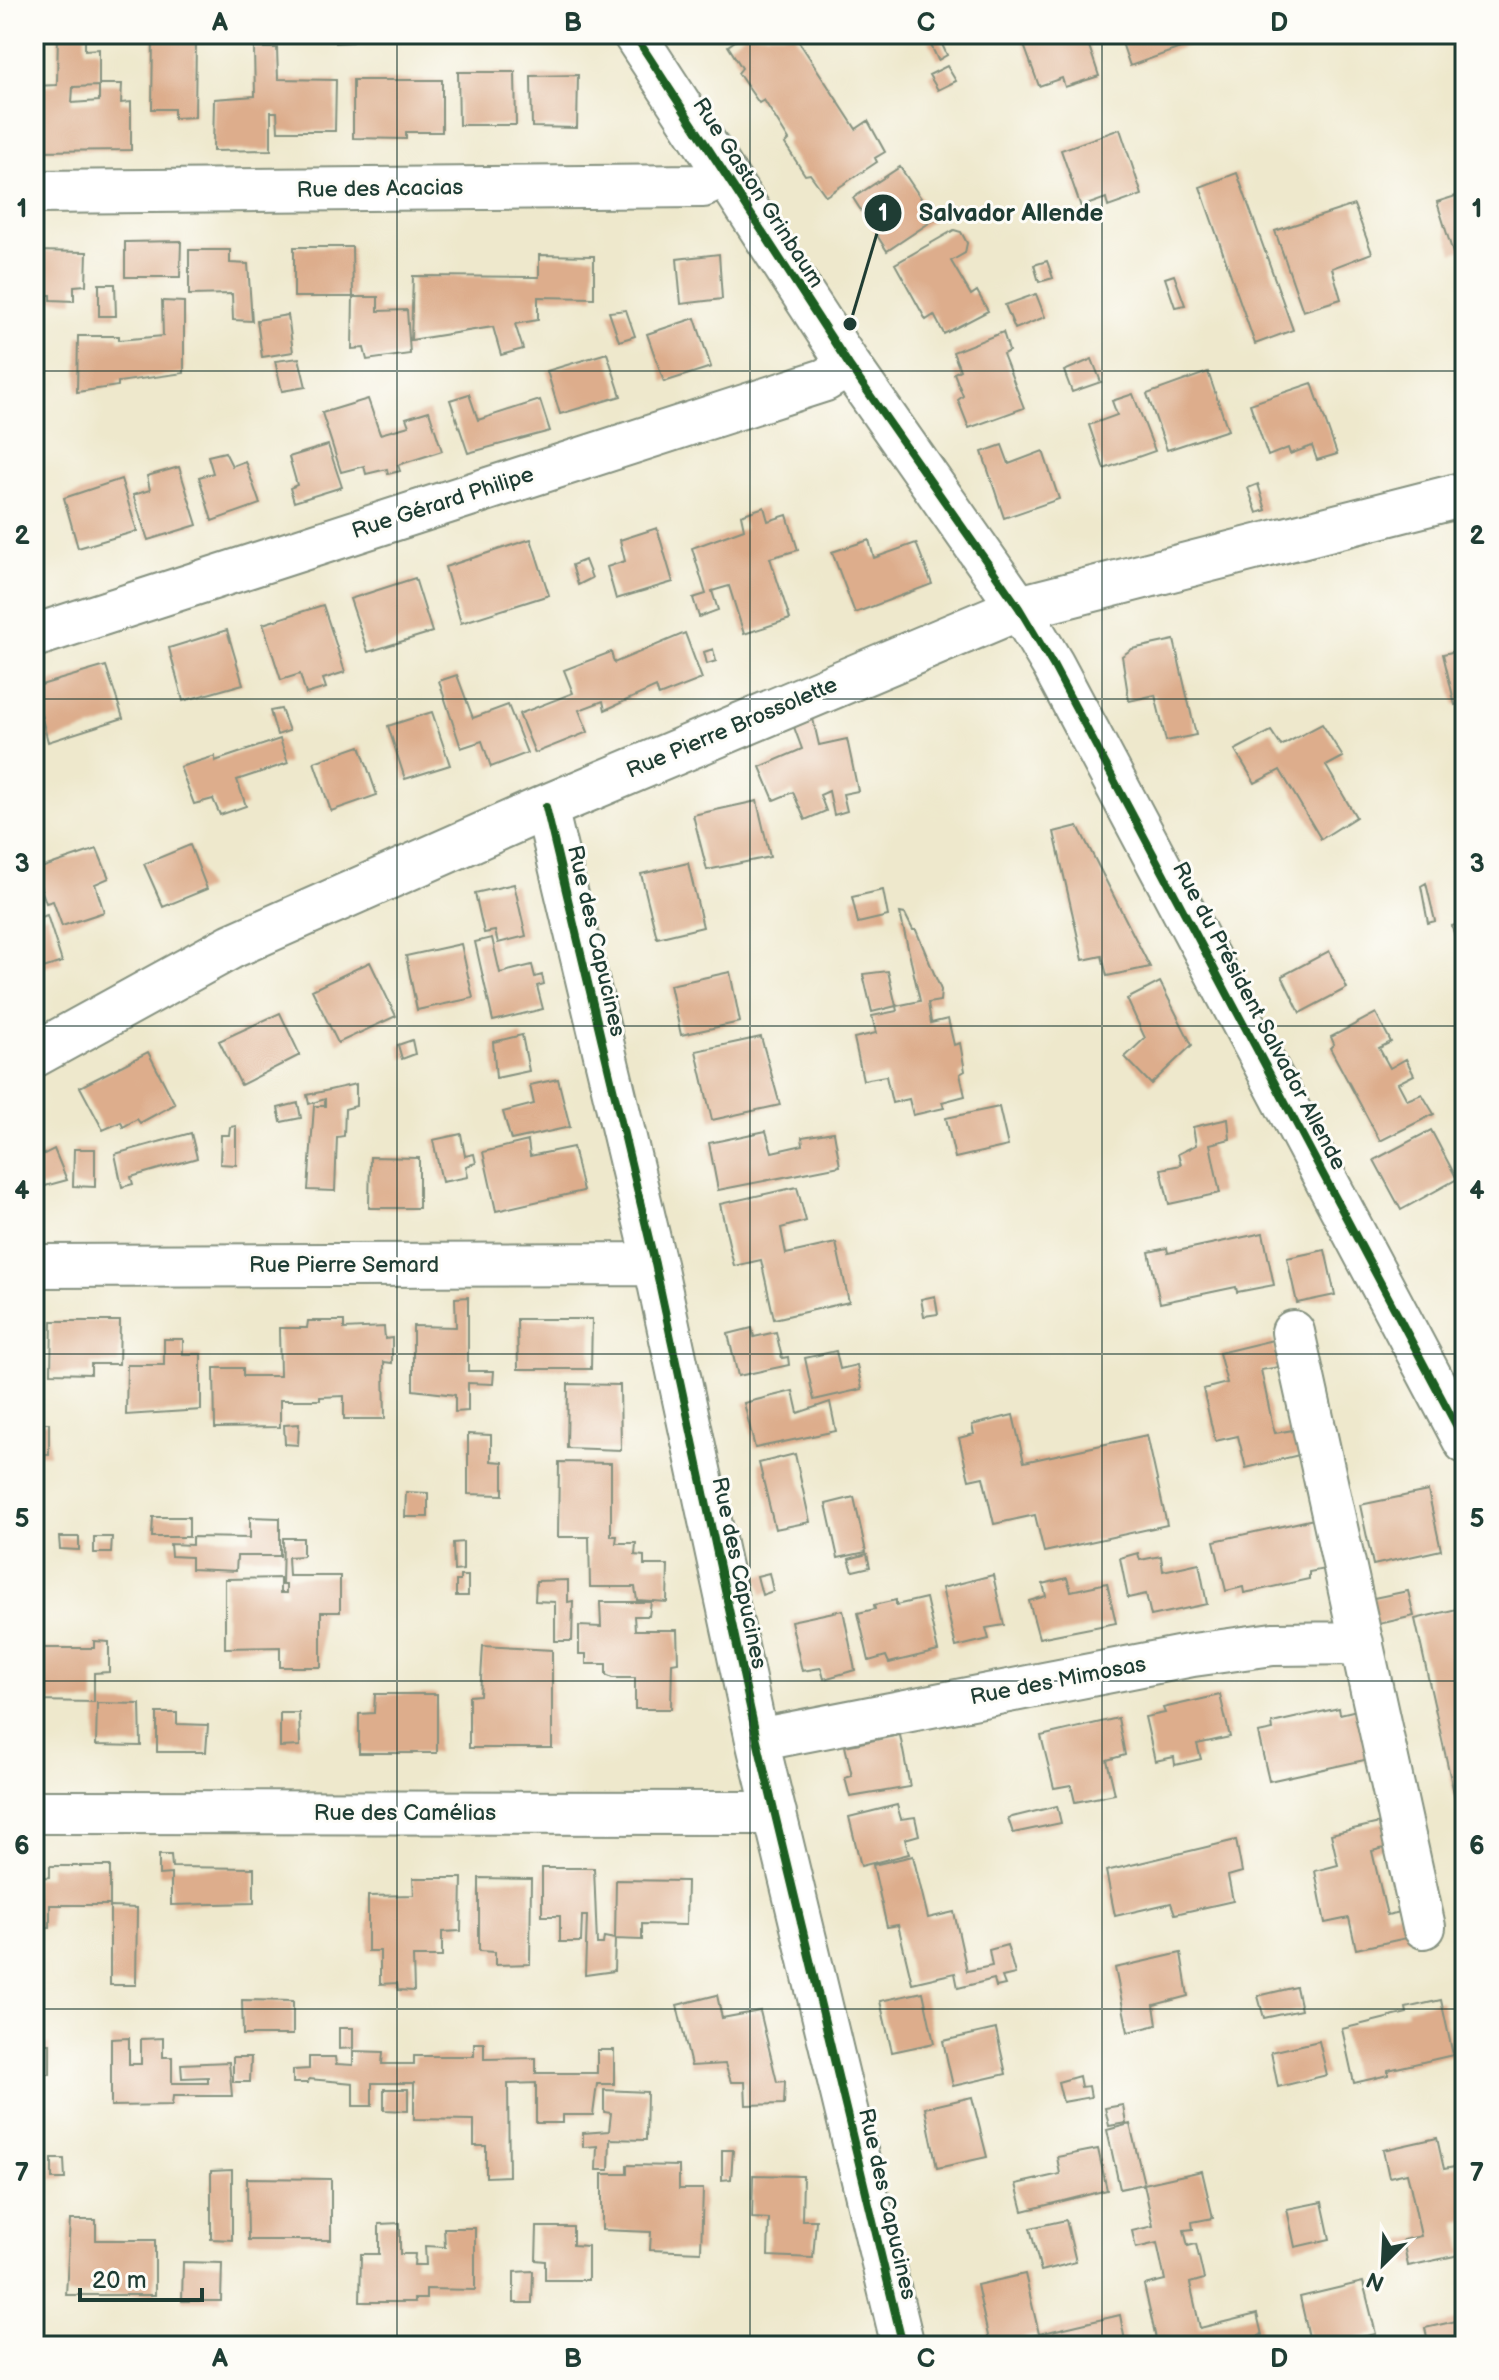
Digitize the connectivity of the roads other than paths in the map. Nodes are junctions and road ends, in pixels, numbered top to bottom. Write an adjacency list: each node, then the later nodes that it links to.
1 (634, 34): 2 (street, Rue Gaston Grinbaum)
2 (725, 176): 3 (street, Rue des Acacias); 4 (street, Rue Gaston Grinbaum)
3 (34, 192)
4 (849, 365): 6 (street, Rue Gaston Grinbaum); 7 (street, Rue Gérard Philipe)
5 (1465, 494): 6 (street, Rue Pierre Brossolette)
6 (1019, 608): 8 (street, Rue Pierre Brossolette); 13 (street, Rue du Président Salvador Allende)
7 (34, 636)
8 (546, 807): 9 (street, Rue Pierre Brossolette); 10 (street, Rue des Capucines)
9 (34, 1055)
10 (655, 1264): 11 (street, Rue Pierre Semard); 15 (street, Rue des Capucines)
11 (34, 1266)
12 (1293, 1332): 14 (street)
13 (1465, 1442)
14 (1362, 1643): 15 (street, Rue des Mimosas); 18 (street)
15 (757, 1740): 17 (street, Rue des Capucines)
16 (34, 1812): 17 (street, Rue des Camélias)
17 (775, 1813): 19 (street, Rue des Capucines)
18 (1424, 1927)
19 (903, 2346)

